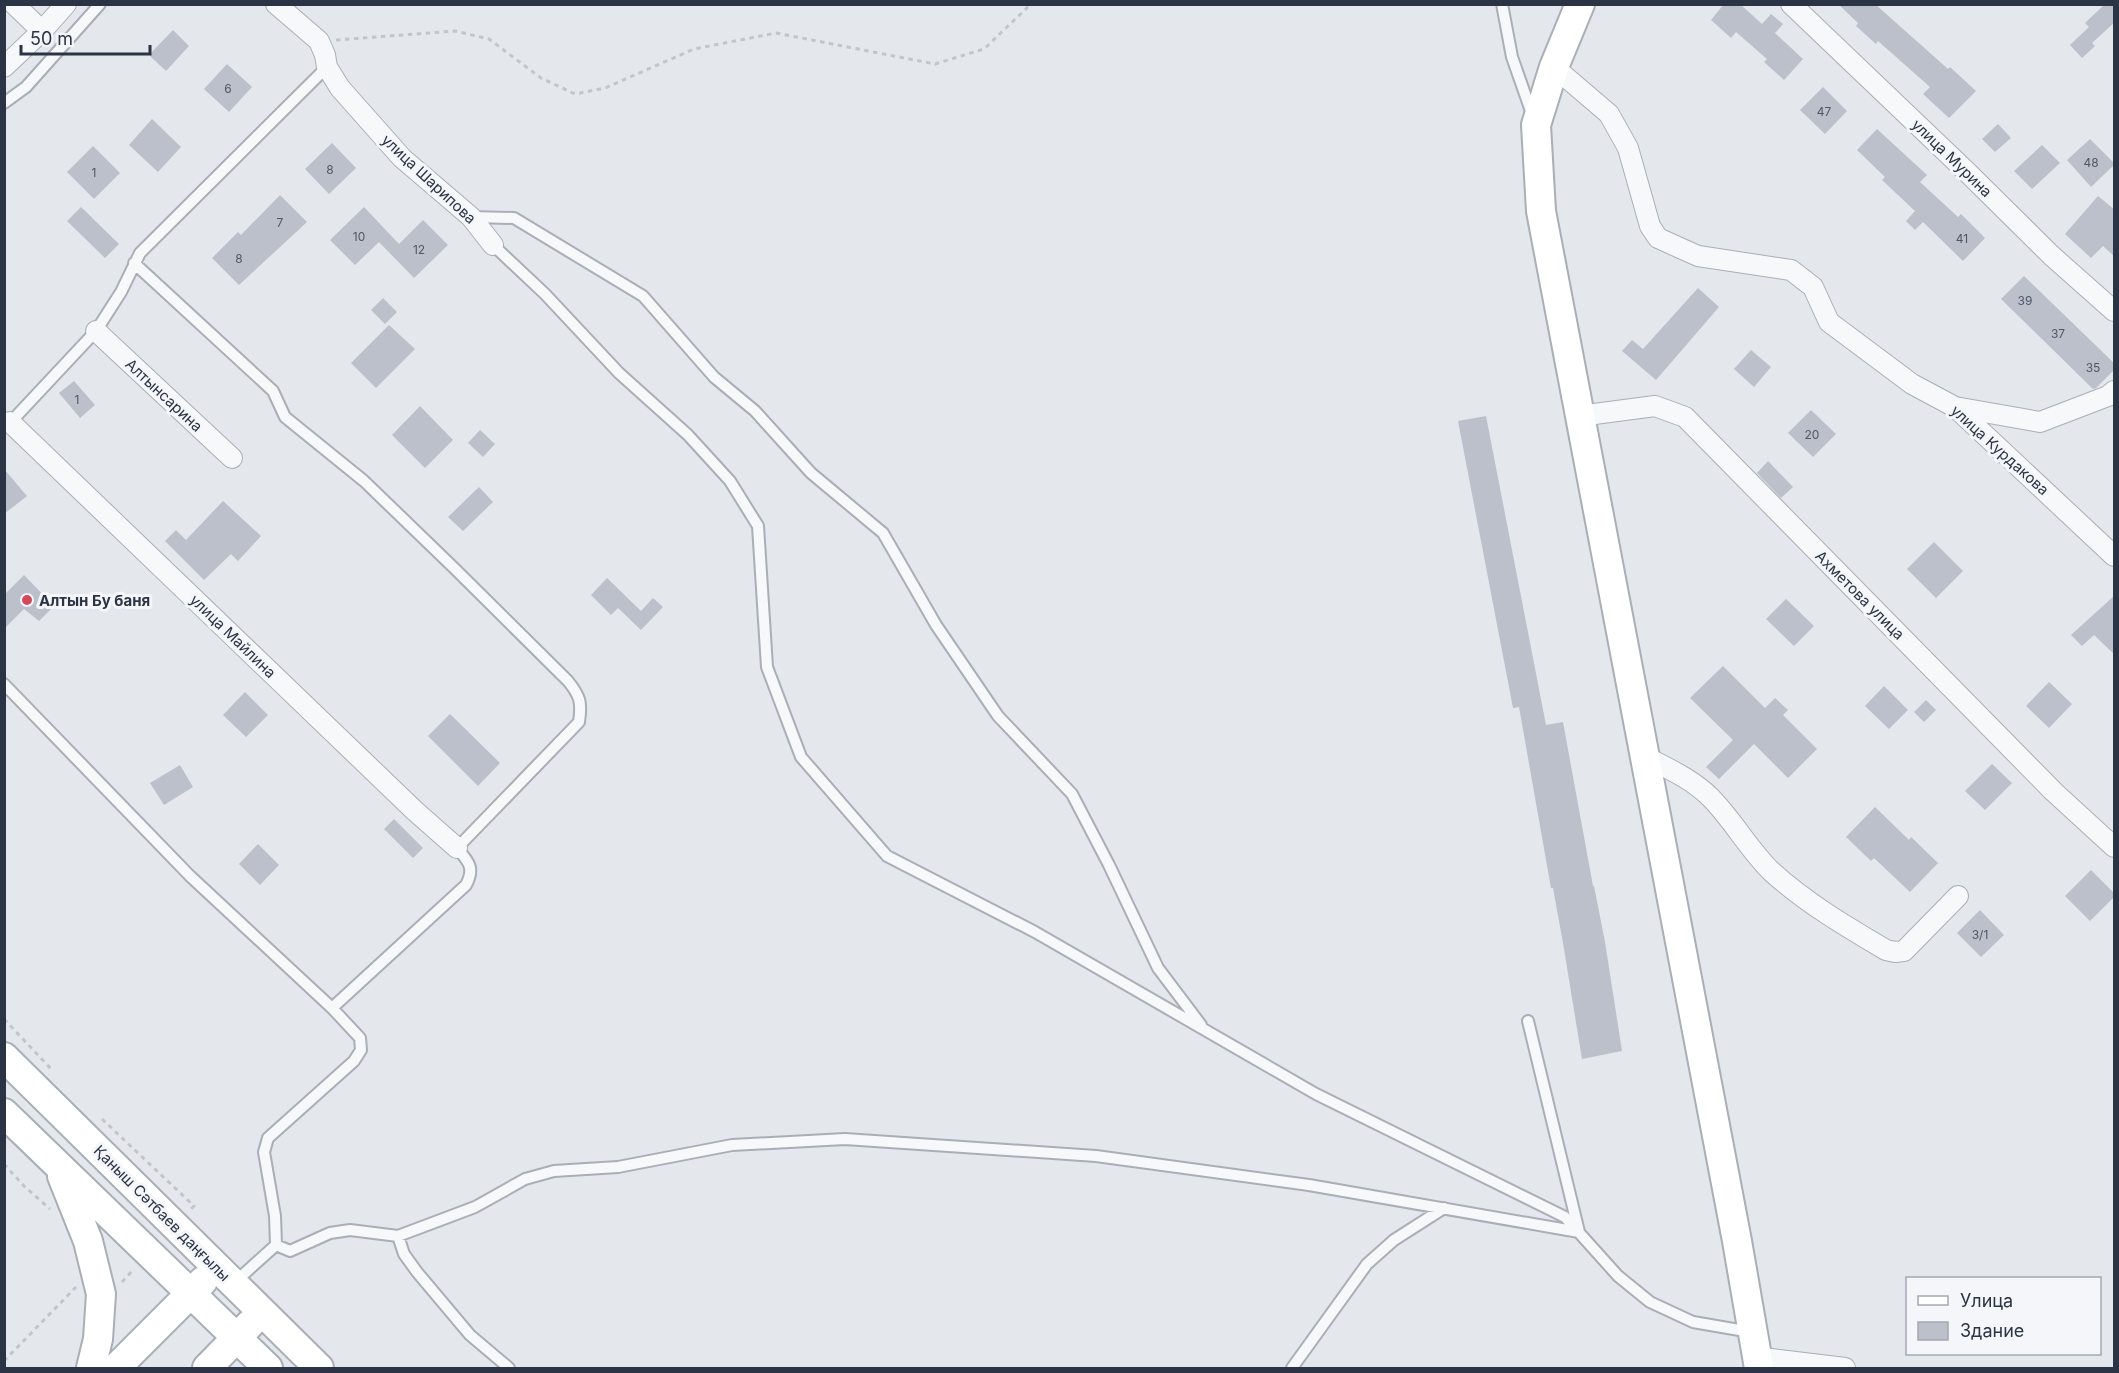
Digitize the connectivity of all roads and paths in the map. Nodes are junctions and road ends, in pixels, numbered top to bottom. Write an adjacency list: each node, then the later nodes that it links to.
1 (15, 4): 9 (street)
2 (66, 4): 9 (street)
3 (100, 4): 14 (lane)
4 (276, 4): 10 (street)
5 (1030, 4): 10 (path)
6 (1502, 4): 15 (lane)
7 (1580, 4): 13 (street)
8 (1791, 4): 19 (street, улица Мурина)
9 (42, 31): 11 (street)
10 (319, 41): 12 (street, улица Шарипова)
11 (4, 67)
12 (327, 67): 16 (street, улица Шарипова); 18 (lane)
13 (1554, 67): 15 (street); 22 (street, улица Курдакова)
14 (4, 103)
15 (1536, 125): 23 (street)
16 (471, 217): 17 (street, улица Шарипова); 35 (lane)
17 (493, 245): 35 (lane)
18 (134, 263): 20 (lane); 30 (lane)
19 (2115, 311)
20 (96, 331): 24 (lane); 25 (street, Алтынсарина)
21 (2115, 391): 22 (street)
22 (1955, 407): 26 (street, улица Курдакова)
23 (1579, 416): 28 (street); 29 (street, Ахметова улица)
24 (7, 425): 30 (street, улица Майлина)
25 (232, 458)
26 (2115, 556)
27 (4, 684): 32 (lane)
28 (1644, 756): 31 (street); 53 (street)
29 (2115, 847)
30 (457, 848): 32 (lane)
31 (1958, 896)
32 (332, 1008): 47 (lane)
33 (4, 1019): 37 (path)
34 (1528, 1021): 45 (lane)
35 (1205, 1030): 45 (lane)
36 (4, 1057): 48 (street, Қаныш Сәтбаев даңғылы)
37 (60, 1079)
38 (4, 1113): 41 (street)
39 (102, 1119): 42 (path)
40 (4, 1164): 44 (path)
41 (57, 1166): 50 (street); 55 (street)
42 (194, 1206)
43 (1444, 1208): 45 (lane); 46 (lane); 61 (lane)
44 (50, 1210)
45 (1579, 1232): 53 (lane)
46 (398, 1236): 47 (lane); 60 (lane)
47 (276, 1245): 48 (lane)
48 (225, 1276): 50 (street); 51 (street, Қаныш Сәтбаев даңғылы)
49 (79, 1284): 54 (path)
50 (191, 1294): 52 (street); 56 (street)
51 (261, 1312): 52 (street); 59 (street, Қаныш Сәтбаев даңғылы)
52 (237, 1337): 57 (street); 58 (street)
53 (1756, 1353): 62 (street)
54 (4, 1361)
55 (91, 1368)
56 (116, 1368)
57 (207, 1368)
58 (268, 1368)
59 (319, 1368)
60 (509, 1368)
61 (1292, 1368)
62 (1845, 1368)

